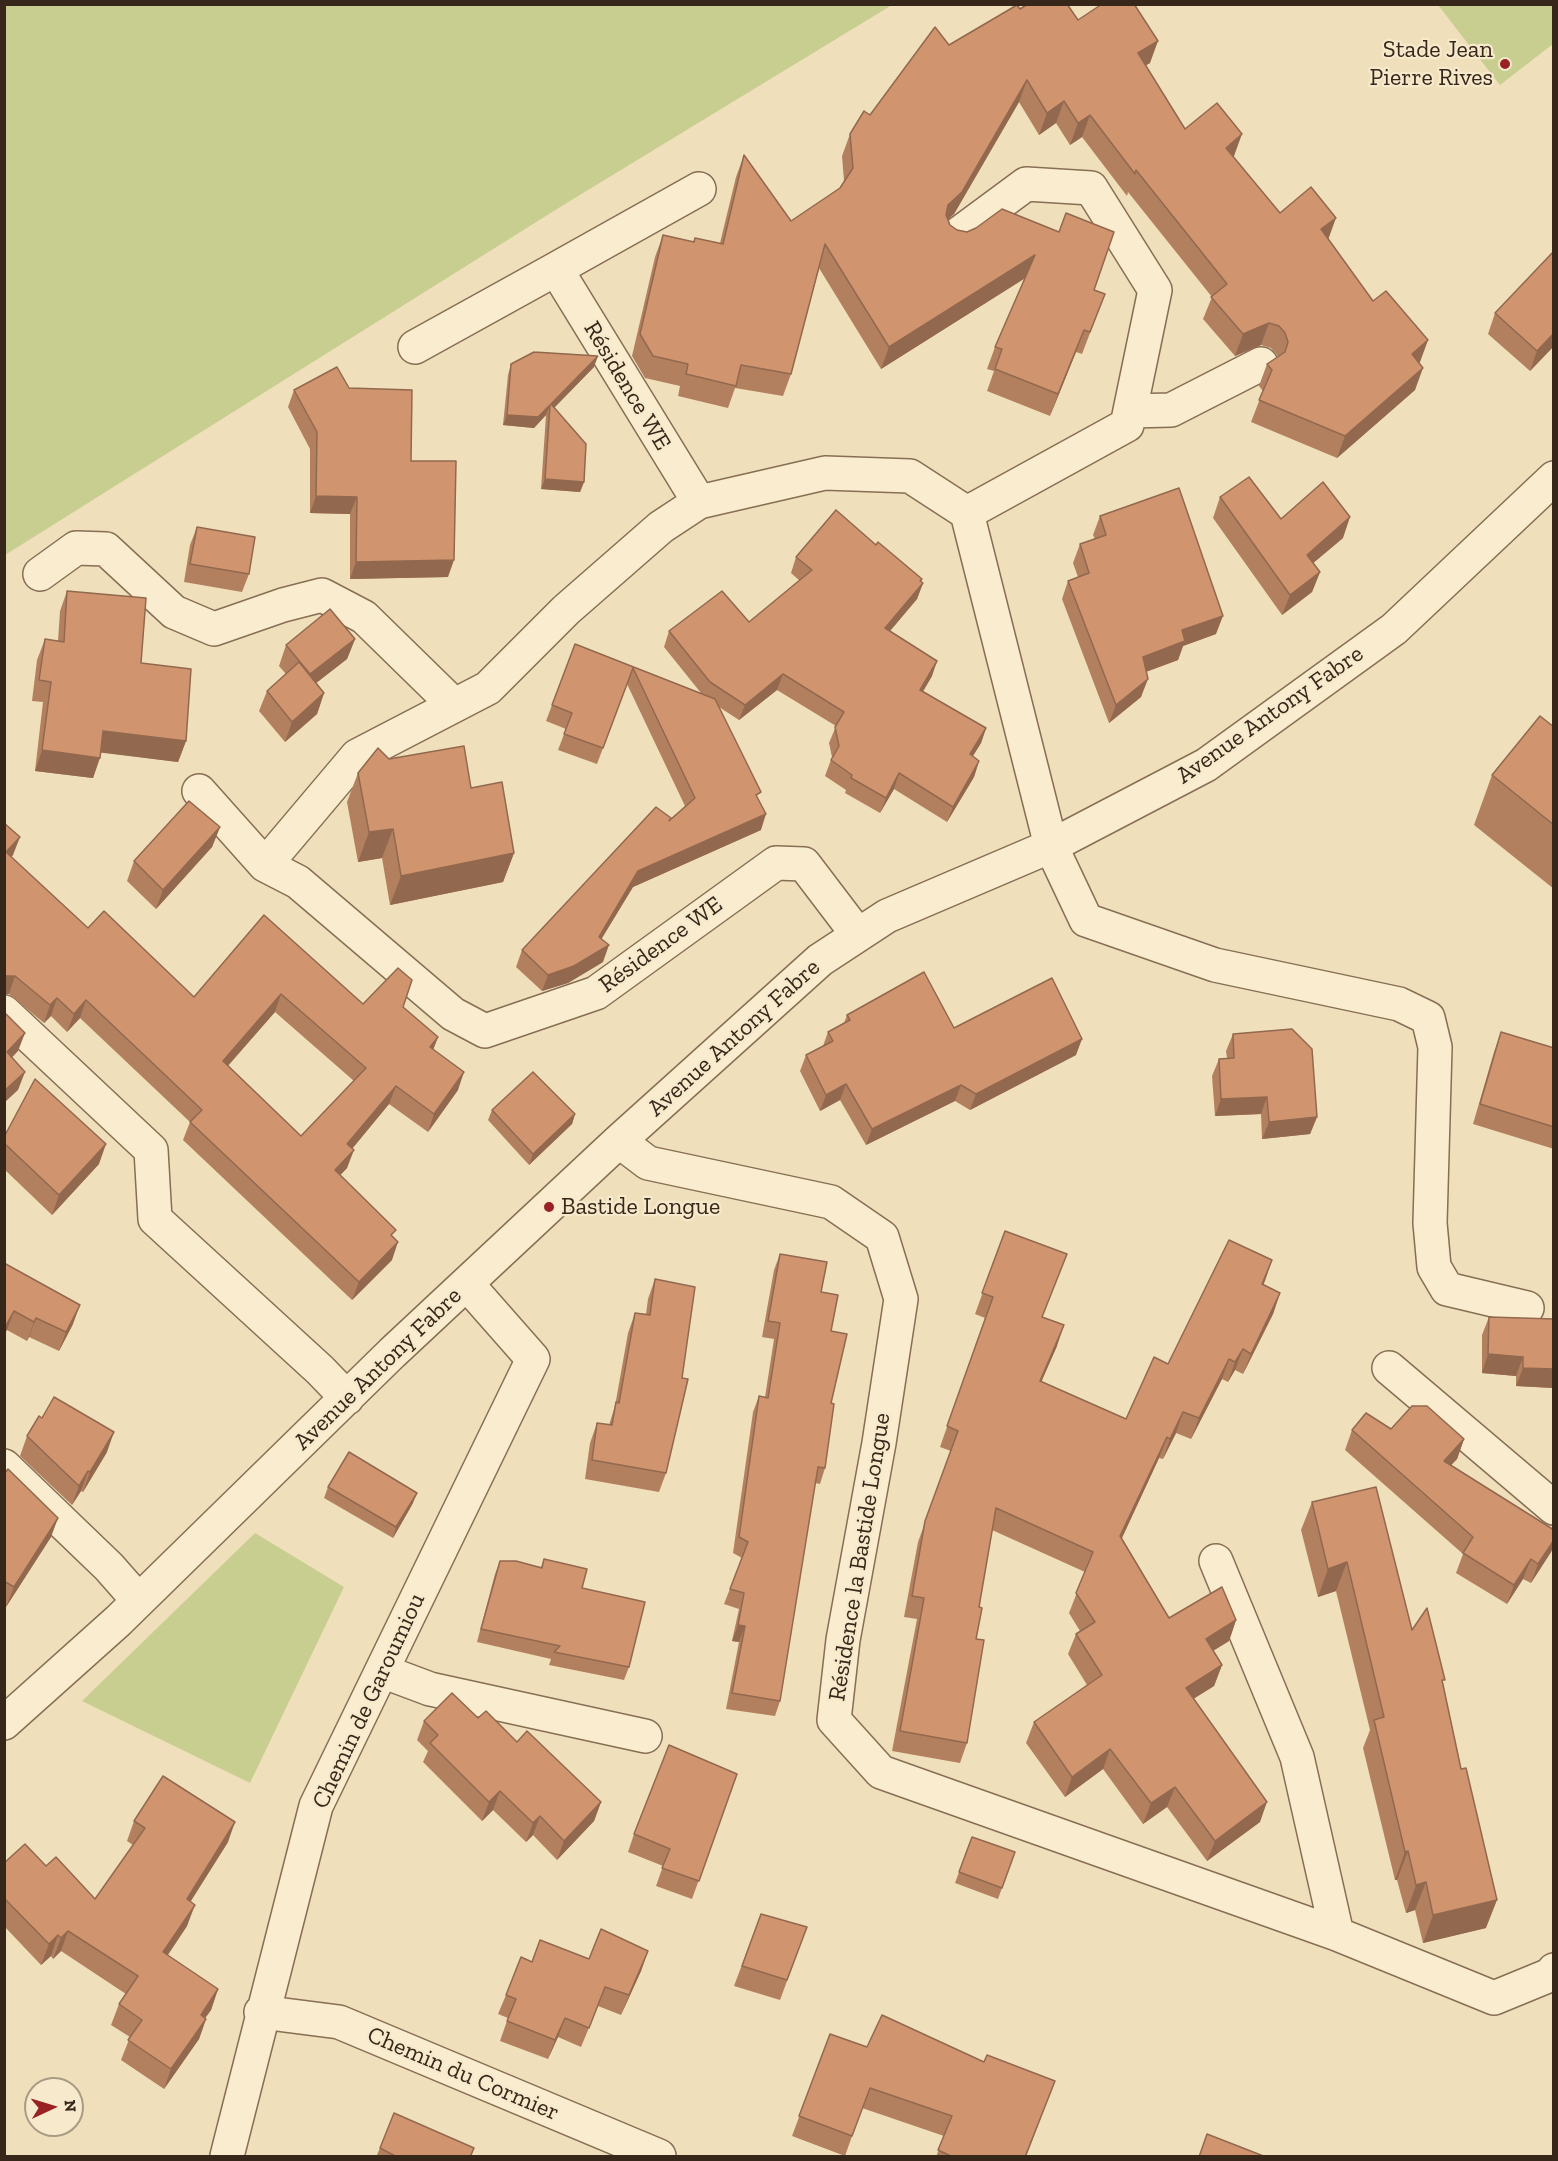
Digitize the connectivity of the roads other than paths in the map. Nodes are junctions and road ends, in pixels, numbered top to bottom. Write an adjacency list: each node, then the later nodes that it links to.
1 (699, 189): 3 (street)
2 (957, 235): 6 (street)
3 (556, 269): 4 (street); 8 (street, Résidence WE)
4 (415, 347)
5 (1262, 364): 6 (street)
6 (1130, 411): 9 (street)
7 (1554, 478): 13 (street, Avenue Antony Fabre)
8 (699, 502): 9 (street); 11 (street)
9 (967, 513): 13 (street)
10 (40, 574): 11 (street)
11 (453, 704): 14 (street)
12 (199, 791): 14 (street, Résidence WE)
13 (1051, 846): 15 (street, Avenue Antony Fabre); 19 (street)
14 (265, 865): 15 (street, Résidence WE)
15 (858, 935): 17 (street, Avenue Antony Fabre)
16 (4, 1012): 21 (street)
17 (619, 1141): 18 (street, Avenue Antony Fabre); 29 (street, Résidence la Bastide Longue)
18 (467, 1284): 21 (street, Avenue Antony Fabre); 26 (street, Chemin de Garoumiou)
19 (1527, 1308)
20 (1389, 1368): 23 (street)
21 (346, 1398): 25 (street, Avenue Antony Fabre)
22 (4, 1466): 25 (street)
23 (1554, 1508)
24 (1215, 1561): 29 (street)
25 (138, 1600): 27 (street, Avenue Antony Fabre)
26 (382, 1671): 28 (street); 31 (street, Chemin de Garoumiou)
27 (4, 1723)
28 (645, 1736)
29 (1337, 1934): 30 (street, Résidence la Bastide Longue)
30 (1554, 1970)
31 (261, 2012): 32 (street, Chemin de Garoumiou); 33 (street, Chemin du Cormier)
32 (226, 2157)
33 (659, 2157)

